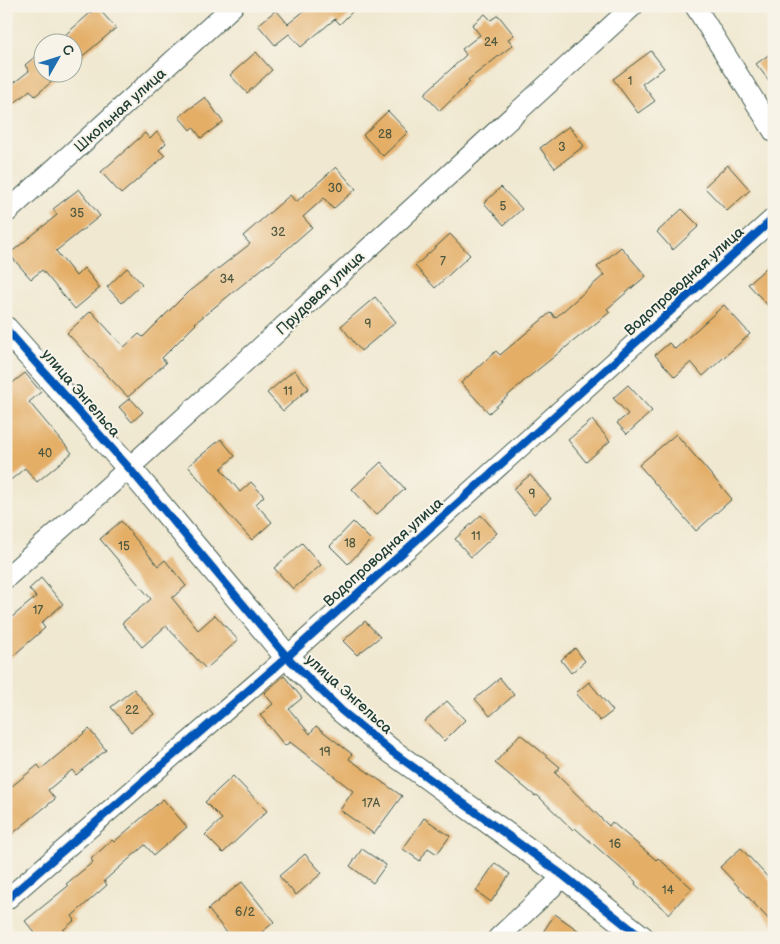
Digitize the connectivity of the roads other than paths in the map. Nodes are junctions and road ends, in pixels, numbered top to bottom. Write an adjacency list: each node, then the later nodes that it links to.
1 (233, 6): 5 (street, Школьная улица)
2 (633, 6): 8 (street, Прудовая улица)
3 (695, 6): 4 (street)
4 (774, 132)
5 (6, 213)
6 (774, 218): 10 (street, Водопроводная улица)
7 (6, 329): 8 (street, улица Энгельса)
8 (129, 468): 9 (street, Прудовая улица); 10 (street, улица Энгельса)
9 (6, 578)
10 (287, 656): 11 (street, улица Энгельса); 12 (street, Водопроводная улица)
11 (564, 876): 13 (street); 14 (street, улица Энгельса)
12 (6, 900)
13 (498, 938)
14 (642, 938)

